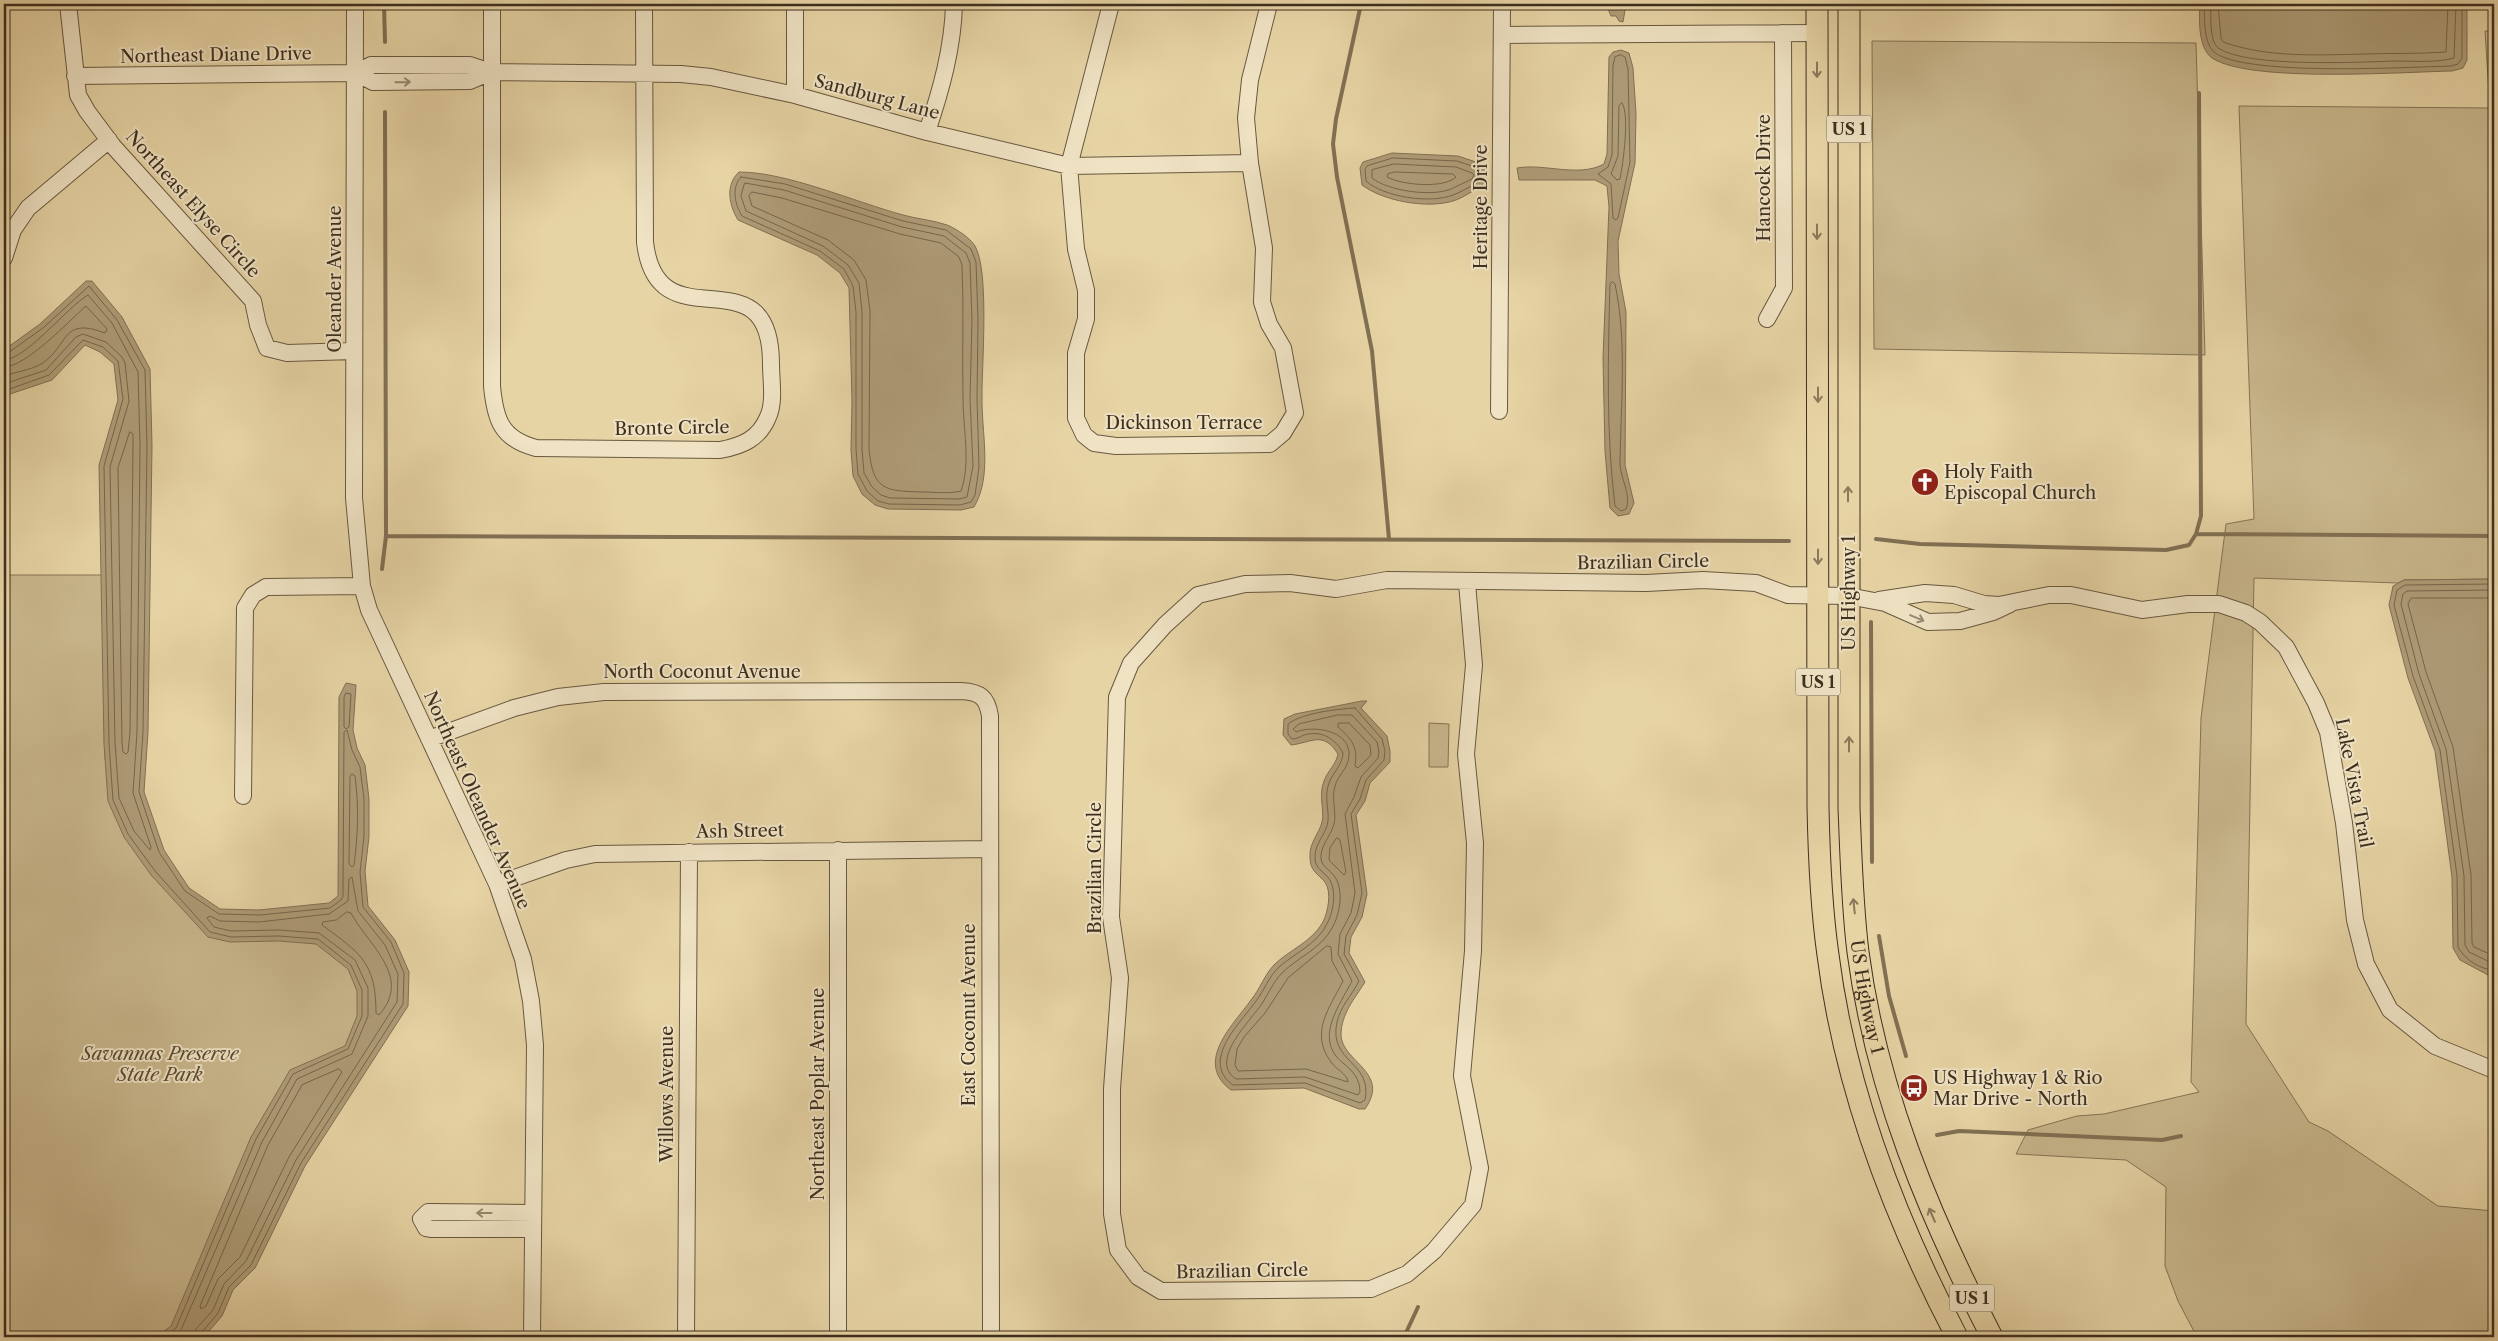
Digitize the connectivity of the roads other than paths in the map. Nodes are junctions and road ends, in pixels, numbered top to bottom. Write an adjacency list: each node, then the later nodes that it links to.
1 (68, 4): 18 (street, Northeast Elyse Circle)
2 (355, 4): 16 (street, Oleander Avenue)
3 (492, 4): 15 (street, Bronte Circle)
4 (644, 4): 17 (street, Bronte Circle)
5 (795, 4): 20 (street)
6 (954, 4): 21 (street)
7 (1111, 4): 24 (street, Dickinson Terrace)
8 (1270, 4): 23 (street, Dickinson Terrace)
9 (1502, 4): 14 (street, Heritage Drive)
10 (1817, 4): 13 (main road, US Highway 1 / US 1)
11 (1849, 4): 19 (main road, US Highway 1 / US 1)
12 (1783, 33): 13 (street); 14 (street); 26 (street, Hancock Drive)
13 (1817, 33): 19 (main road); 32 (main road, US Highway 1 / US 1, one-way to 32)
14 (1502, 35): 28 (street, Heritage Drive)
15 (491, 72): 16 (street, Sandburg Lane); 17 (street, Sandburg Lane); 17 (street, Bronte Circle)
16 (356, 74): 18 (street, Northeast Diane Drive); 27 (street, Oleander Avenue)
17 (644, 74): 20 (street, Sandburg Lane)
18 (75, 76): 22 (street, Northeast Elyse Circle)
19 (1849, 85): 33 (main road, US Highway 1 / US 1, one-way to 19)
20 (794, 95): 21 (street, Sandburg Lane)
21 (927, 132): 24 (street, Sandburg Lane)
22 (109, 140): 25 (street); 27 (street, Northeast Elyse Circle)
23 (1250, 163): 24 (street, Sandburg Lane); 24 (street, Dickinson Terrace)
24 (1069, 166)
25 (4, 258)
26 (1767, 319)
27 (354, 351): 29 (street, Oleander Avenue)
28 (1500, 411)
29 (359, 554): 31 (street, Northeast Oleander Avenue)
30 (1467, 583): 30 (street, Brazilian Circle); 32 (street, Brazilian Circle)
31 (362, 586): 37 (street, Northeast Oleander Avenue); 38 (street)
32 (1818, 596): 33 (street, Lake Vista Trail); 49 (main road, US Highway 1 / US 1)
33 (1848, 596): 34 (street, Lake Vista Trail); 50 (main road, US Highway 1 / US 1, one-way to 33)
34 (1871, 601): 35 (street, Lake Vista Trail); 35 (street, Lake Vista Trail, one-way to 35)
35 (2010, 604): 43 (street, Lake Vista Trail)
36 (982, 695): 37 (street, North Coconut Avenue); 39 (street, East Coconut Avenue)
37 (429, 739): 42 (street, Northeast Oleander Avenue)
38 (243, 796)
39 (989, 849): 40 (street, Ash Street); 48 (street, East Coconut Avenue)
40 (838, 850): 41 (street, Ash Street); 47 (street, Northeast Poplar Avenue)
41 (689, 852): 42 (street, Ash Street); 46 (street, Willows Avenue)
42 (497, 884): 44 (street, Northeast Oleander Avenue)
43 (2494, 1070)
44 (533, 1221): 44 (street, one-way to 44); 45 (street, Northeast Oleander Avenue)
45 (532, 1337)
46 (686, 1337)
47 (838, 1337)
48 (991, 1337)
49 (1956, 1337)
50 (1992, 1337)

